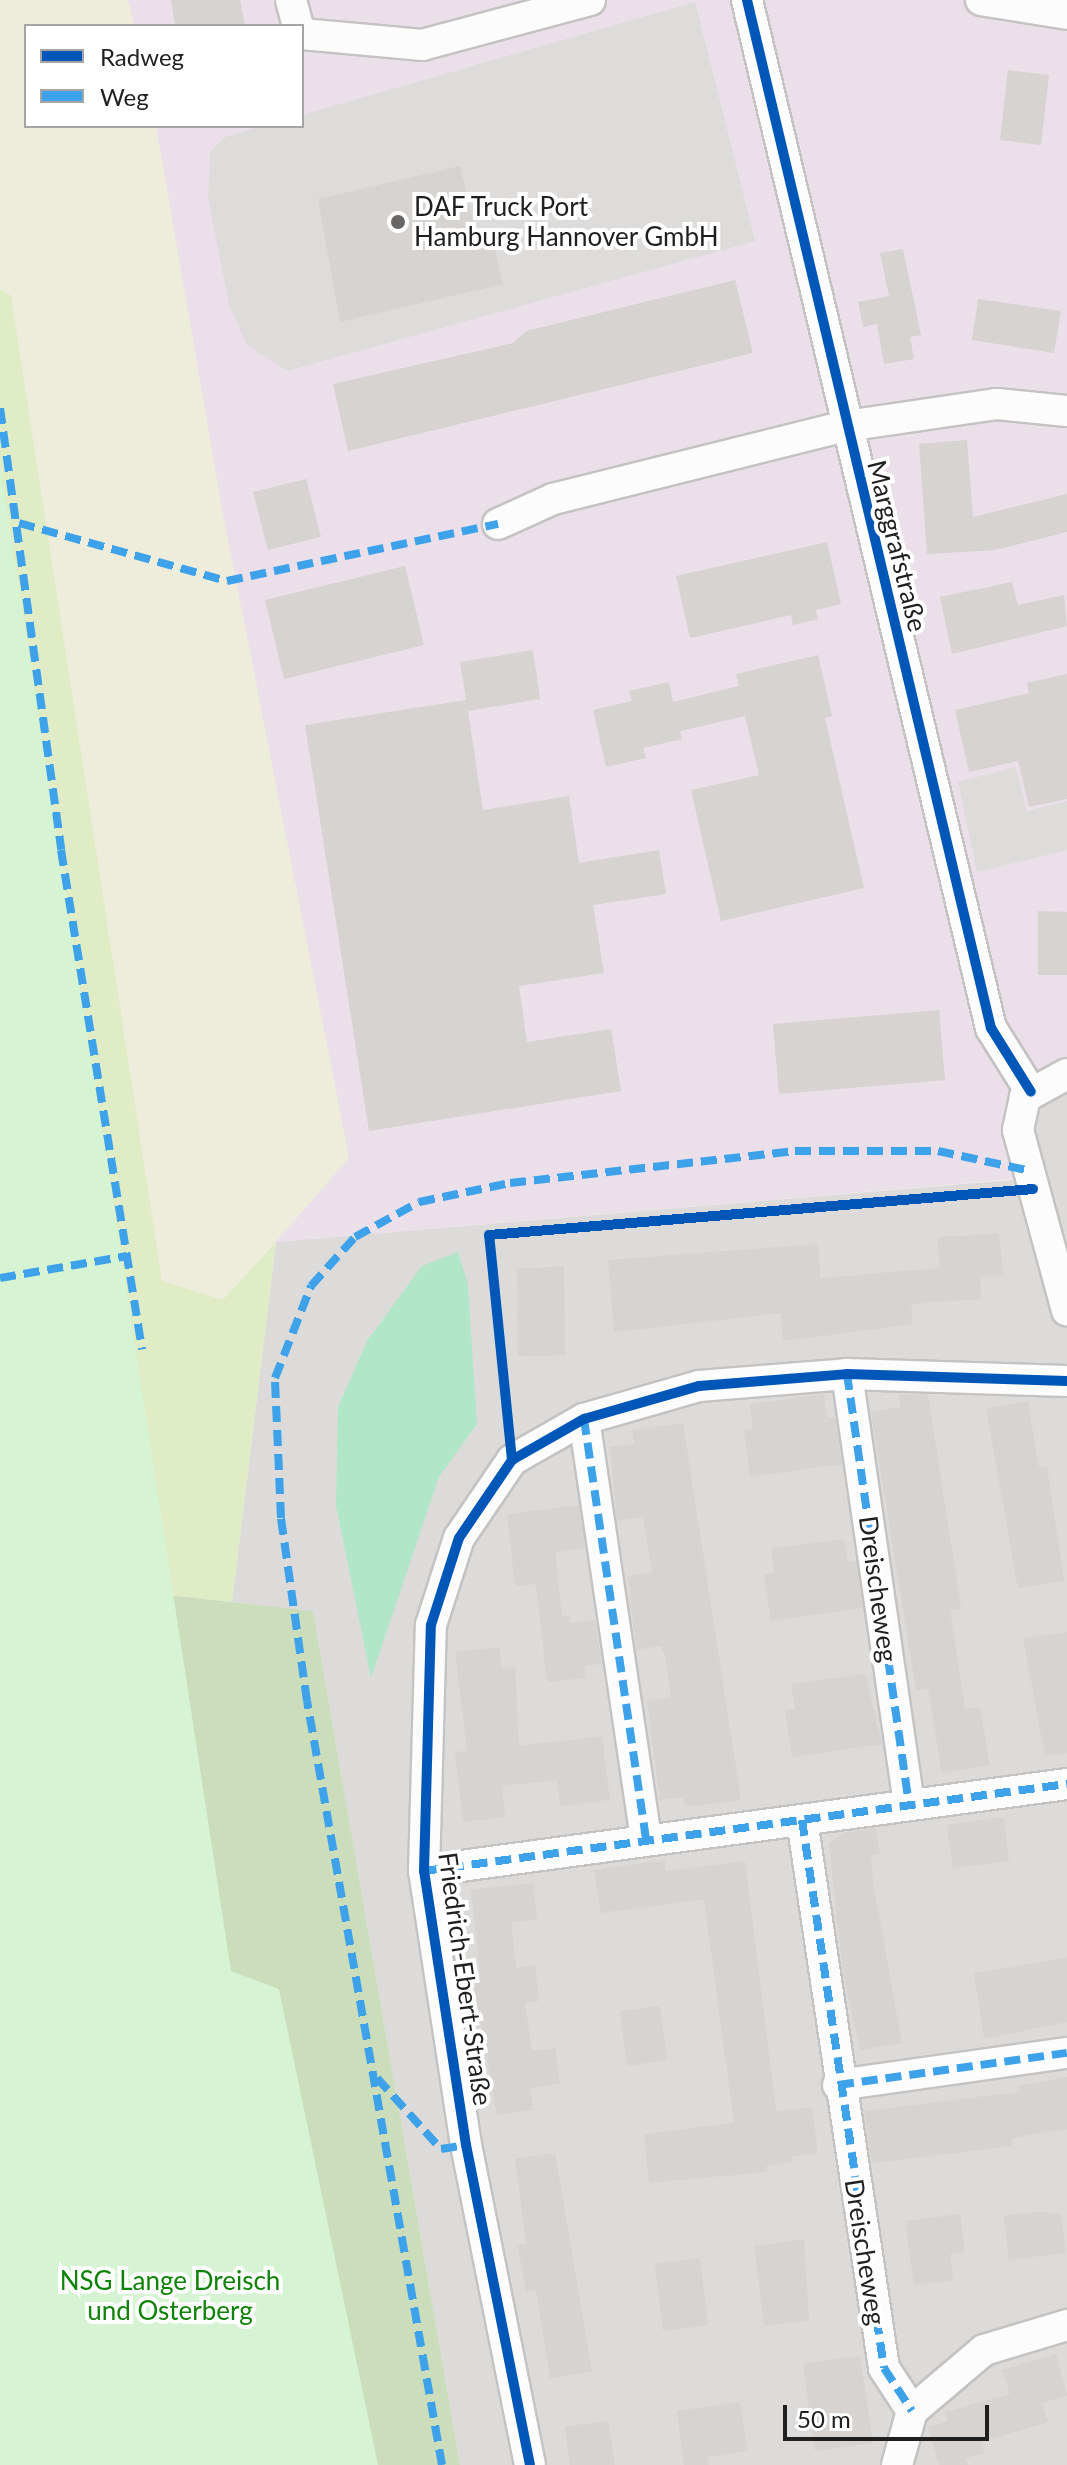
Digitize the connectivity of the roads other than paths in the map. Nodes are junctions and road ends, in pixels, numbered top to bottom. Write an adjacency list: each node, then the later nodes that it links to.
1 (291, 0): 6 (street)
2 (590, 0): 7 (street)
3 (747, 0): 9 (street, Marggrafstraße)
4 (981, 0): 5 (street)
5 (1067, 14)
6 (297, 24)
7 (304, 34)
8 (1067, 411): 9 (street)
9 (846, 426): 10 (street); 12 (street, Marggrafstraße)
10 (498, 524)
11 (1067, 1074): 12 (street)
12 (1031, 1092): 13 (street)
13 (1067, 1310)
14 (847, 1374): 15 (street, Friedrich-Ebert-Straße); 16 (street, Friedrich-Ebert-Straße); 18 (street, Dreischeweg)
15 (1067, 1381)
16 (584, 1419): 20 (street); 21 (street, Friedrich-Ebert-Straße)
17 (1067, 1784): 18 (street)
18 (909, 1804): 19 (street)
19 (802, 1820): 20 (street); 23 (street, Dreischeweg)
20 (646, 1840): 21 (street)
21 (424, 1871): 26 (street, Friedrich-Ebert-Straße)
22 (1067, 2053): 23 (street)
23 (838, 2085): 25 (street, Dreischeweg)
24 (1067, 2325): 25 (street)
25 (912, 2411): 27 (street)
26 (530, 2465)
27 (897, 2465)

